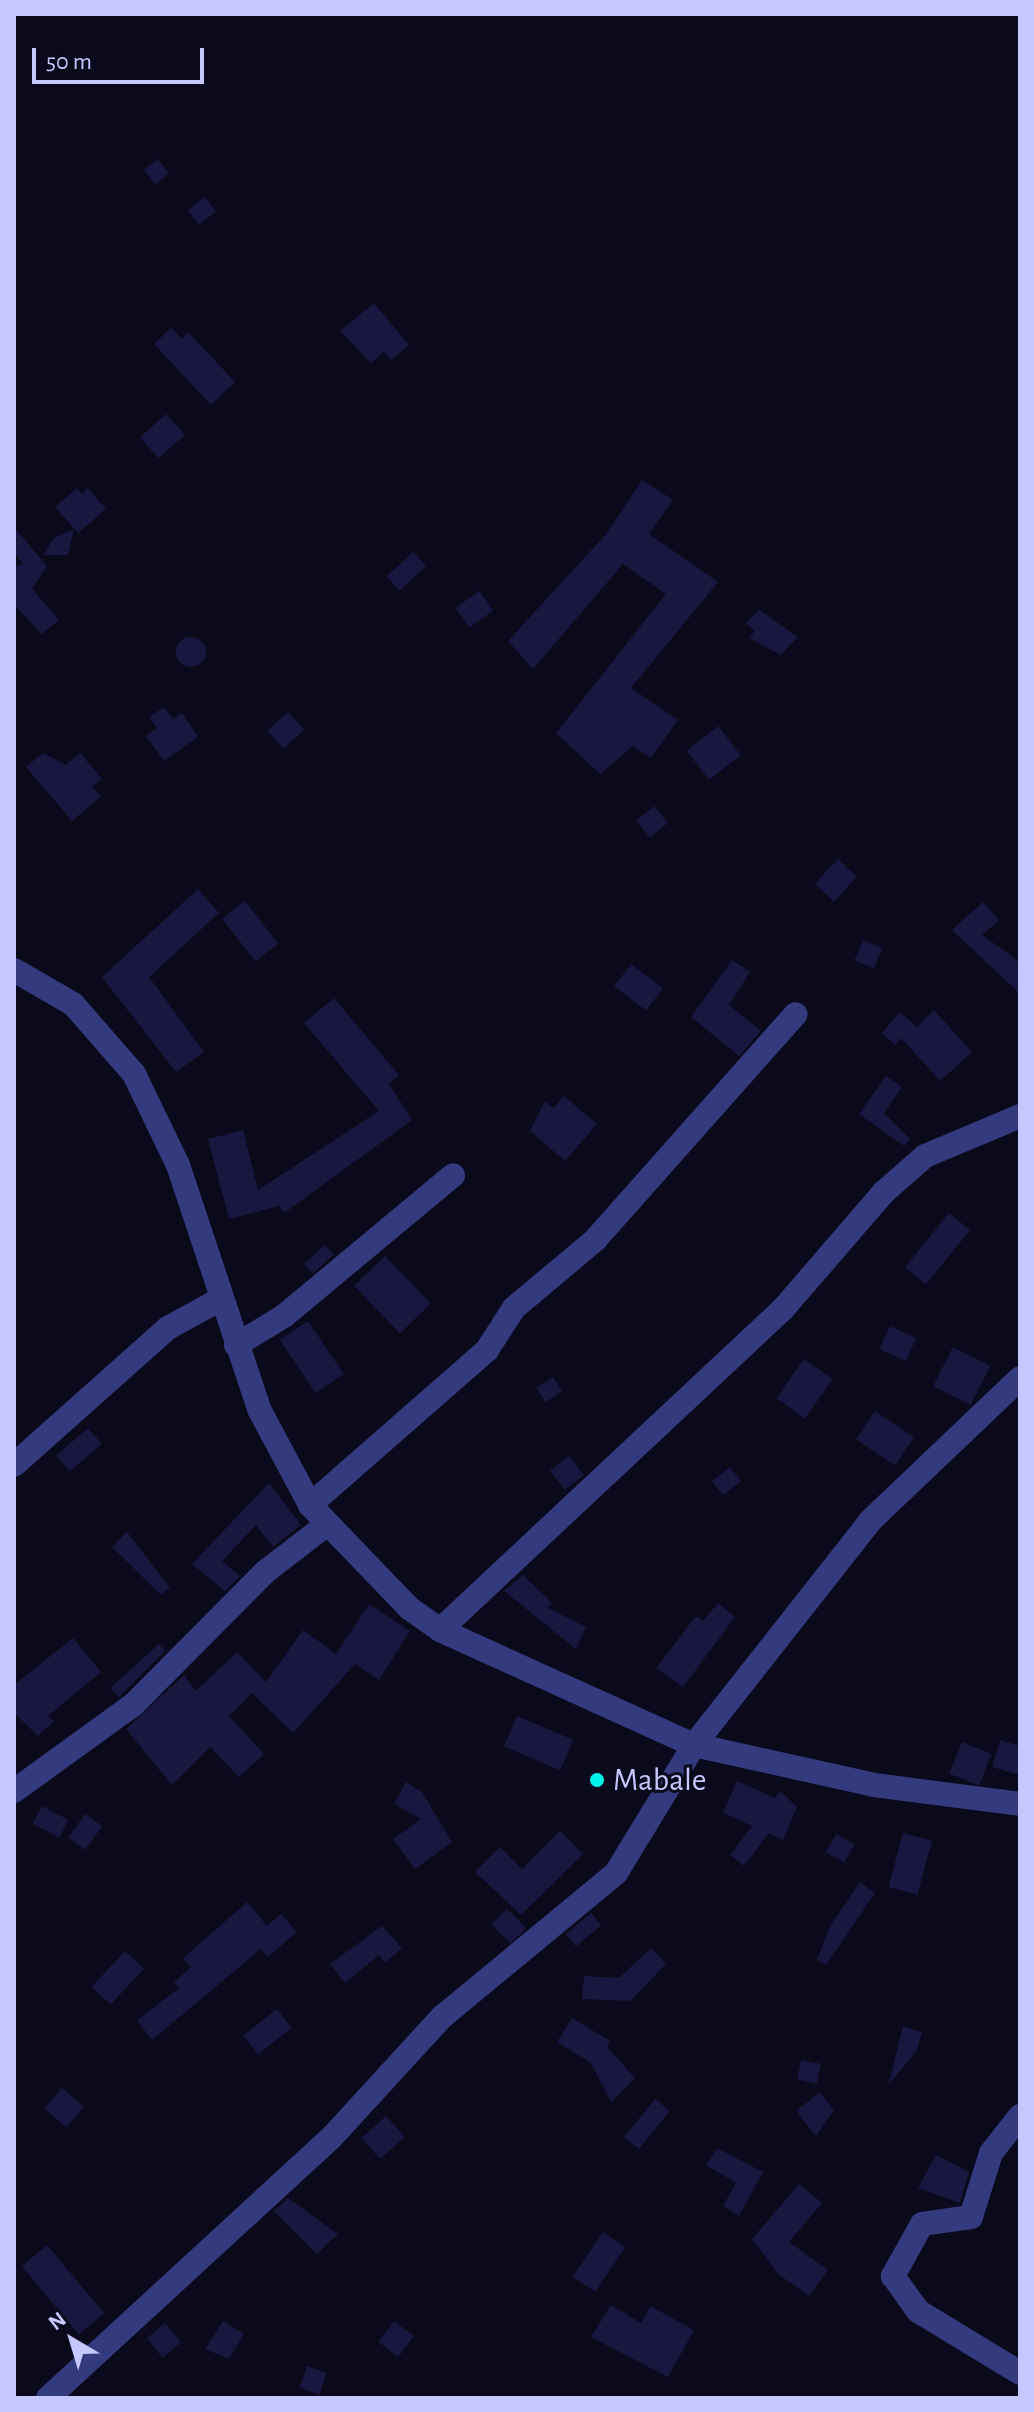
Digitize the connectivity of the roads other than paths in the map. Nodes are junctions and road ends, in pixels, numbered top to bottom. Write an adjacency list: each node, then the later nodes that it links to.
1 (14, 970): 5 (street)
2 (796, 1014): 9 (street)
3 (1020, 1116): 11 (street)
4 (453, 1175): 6 (street)
5 (219, 1300): 6 (street); 8 (street)
6 (236, 1345): 9 (street)
7 (1020, 1378): 12 (street)
8 (14, 1465)
9 (310, 1505): 10 (street)
10 (326, 1525): 11 (street); 13 (street)
11 (440, 1630): 12 (street)
12 (694, 1745): 14 (street); 17 (street)
13 (14, 1791)
14 (1020, 1804)
15 (1020, 2116): 16 (street)
16 (1020, 2373)
17 (48, 2398)

